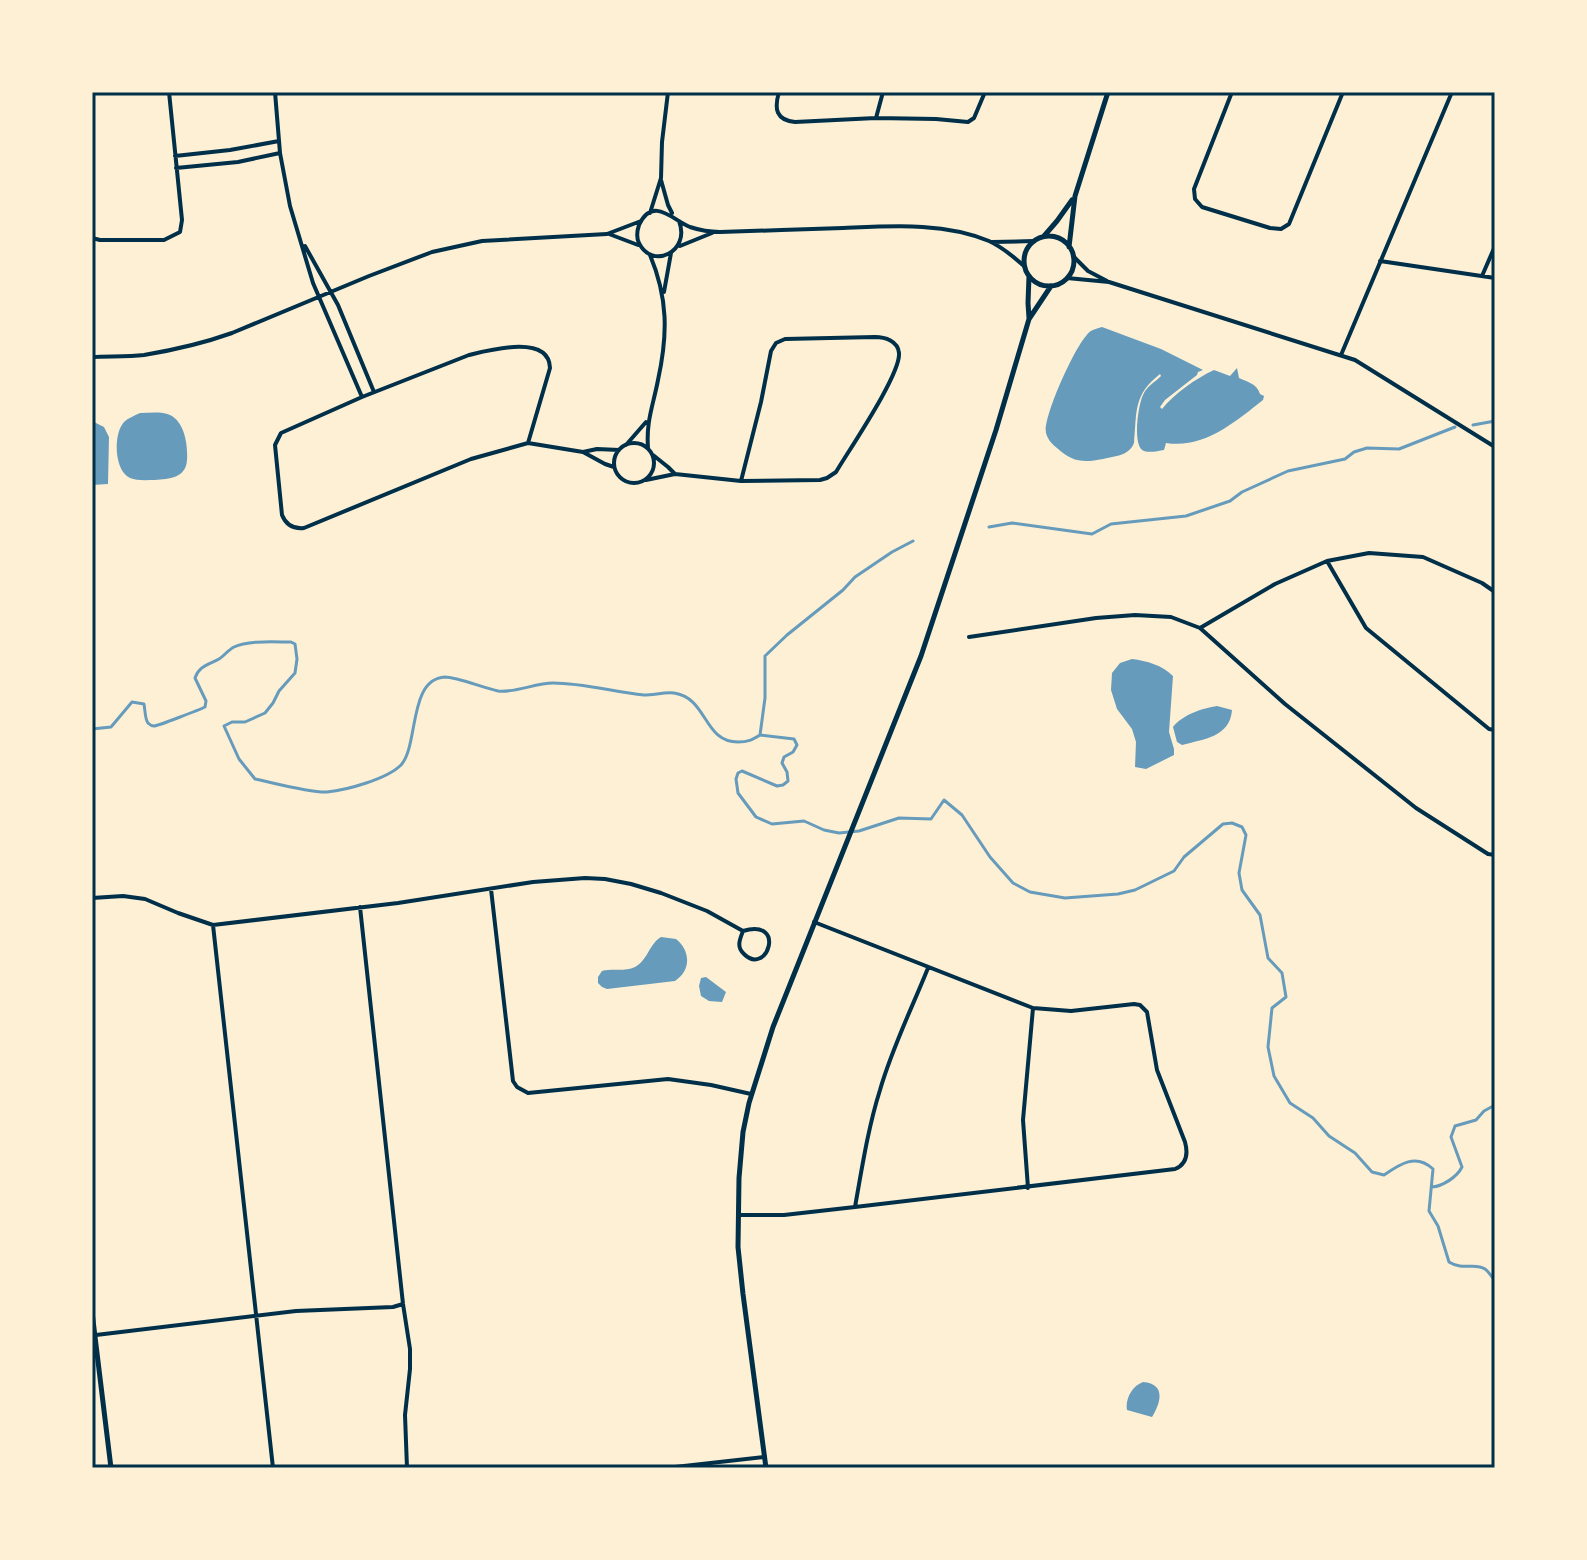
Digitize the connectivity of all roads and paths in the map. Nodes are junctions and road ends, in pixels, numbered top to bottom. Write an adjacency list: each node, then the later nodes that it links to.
1 (169, 92): 14 (street)
2 (275, 92): 12 (street)
3 (668, 92): 16 (street)
4 (779, 92): 11 (street)
5 (883, 92): 11 (street)
6 (985, 92): 11 (street)
7 (1108, 92): 17 (street)
8 (1232, 92): 9 (street)
9 (1343, 92)
10 (1452, 92): 36 (street)
11 (876, 118)
12 (279, 141): 13 (street); 14 (street)
13 (280, 153): 15 (street); 26 (street)
14 (175, 156): 15 (street)
15 (176, 168): 25 (street)
16 (661, 178): 18 (street); 19 (street)
17 (1075, 196): 24 (street); 32 (street)
18 (650, 213): 19 (street); 20 (street)
19 (673, 215): 21 (street)
20 (641, 221): 23 (street); 30 (street)
21 (679, 221): 22 (street); 31 (street)
22 (715, 232): 27 (street); 31 (street)
23 (607, 234): 30 (street); 44 (street)
24 (1043, 237): 28 (street); 32 (street)
25 (92, 238)
26 (302, 240): 44 (street); 46 (street)
27 (989, 241): 28 (street); 37 (street)
28 (1034, 241): 37 (street)
29 (1495, 246): 39 (street)
30 (642, 247): 34 (street)
31 (677, 247): 33 (street)
32 (1069, 247): 35 (street)
33 (671, 252): 34 (street); 45 (street)
34 (649, 254): 45 (street)
35 (1073, 256): 40 (street); 42 (street)
36 (1380, 261): 39 (street); 48 (street)
37 (1024, 266): 38 (street)
38 (1029, 276): 43 (street); 47 (street)
39 (1482, 276): 41 (street)
40 (1067, 278): 42 (street); 43 (street)
41 (1495, 278)
42 (1109, 282): 48 (street)
43 (1051, 286): 47 (street)
44 (331, 291): 46 (street); 50 (street)
45 (663, 294): 52 (street)
46 (320, 297): 49 (street); 51 (street)
47 (1029, 319): 73 (street)
48 (1341, 355): 55 (street)
49 (92, 357)
50 (374, 392): 51 (street); 53 (street)
51 (362, 397): 53 (street)
52 (648, 420): 54 (street); 56 (street)
53 (528, 443): 58 (street)
54 (626, 445): 56 (street); 57 (street)
55 (1495, 447)
56 (648, 448): 59 (street)
57 (619, 450): 58 (street); 60 (street)
58 (583, 452): 60 (street)
59 (652, 455): 61 (street); 62 (street)
60 (614, 467): 62 (street)
61 (675, 474): 62 (street); 63 (street)
62 (646, 480)
63 (741, 481): 63 (street)
64 (1327, 561): 65 (street); 66 (street); 68 (street)
65 (1495, 592)
66 (1200, 628): 67 (street); 69 (street)
67 (969, 637)
68 (1495, 730)
69 (1495, 855)
70 (491, 889): 72 (street); 75 (street); 78 (street)
71 (92, 898): 74 (street)
72 (360, 907): 74 (street); 82 (street)
73 (814, 922): 76 (street); 78 (street)
74 (213, 925): 84 (street)
75 (743, 931): 75 (street)
76 (928, 968): 77 (street); 80 (street)
77 (1033, 1008): 79 (street); 79 (street)
78 (751, 1094): 81 (street)
79 (1028, 1188): 80 (street)
80 (855, 1207): 81 (street)
81 (738, 1215): 86 (street)
82 (403, 1304): 84 (street); 89 (street)
83 (92, 1312): 85 (street)
84 (256, 1316): 85 (street); 88 (street)
85 (95, 1335): 87 (street)
86 (765, 1457): 90 (street); 91 (street)
87 (111, 1468)
88 (273, 1468)
89 (407, 1468)
90 (666, 1468)
91 (766, 1468)

